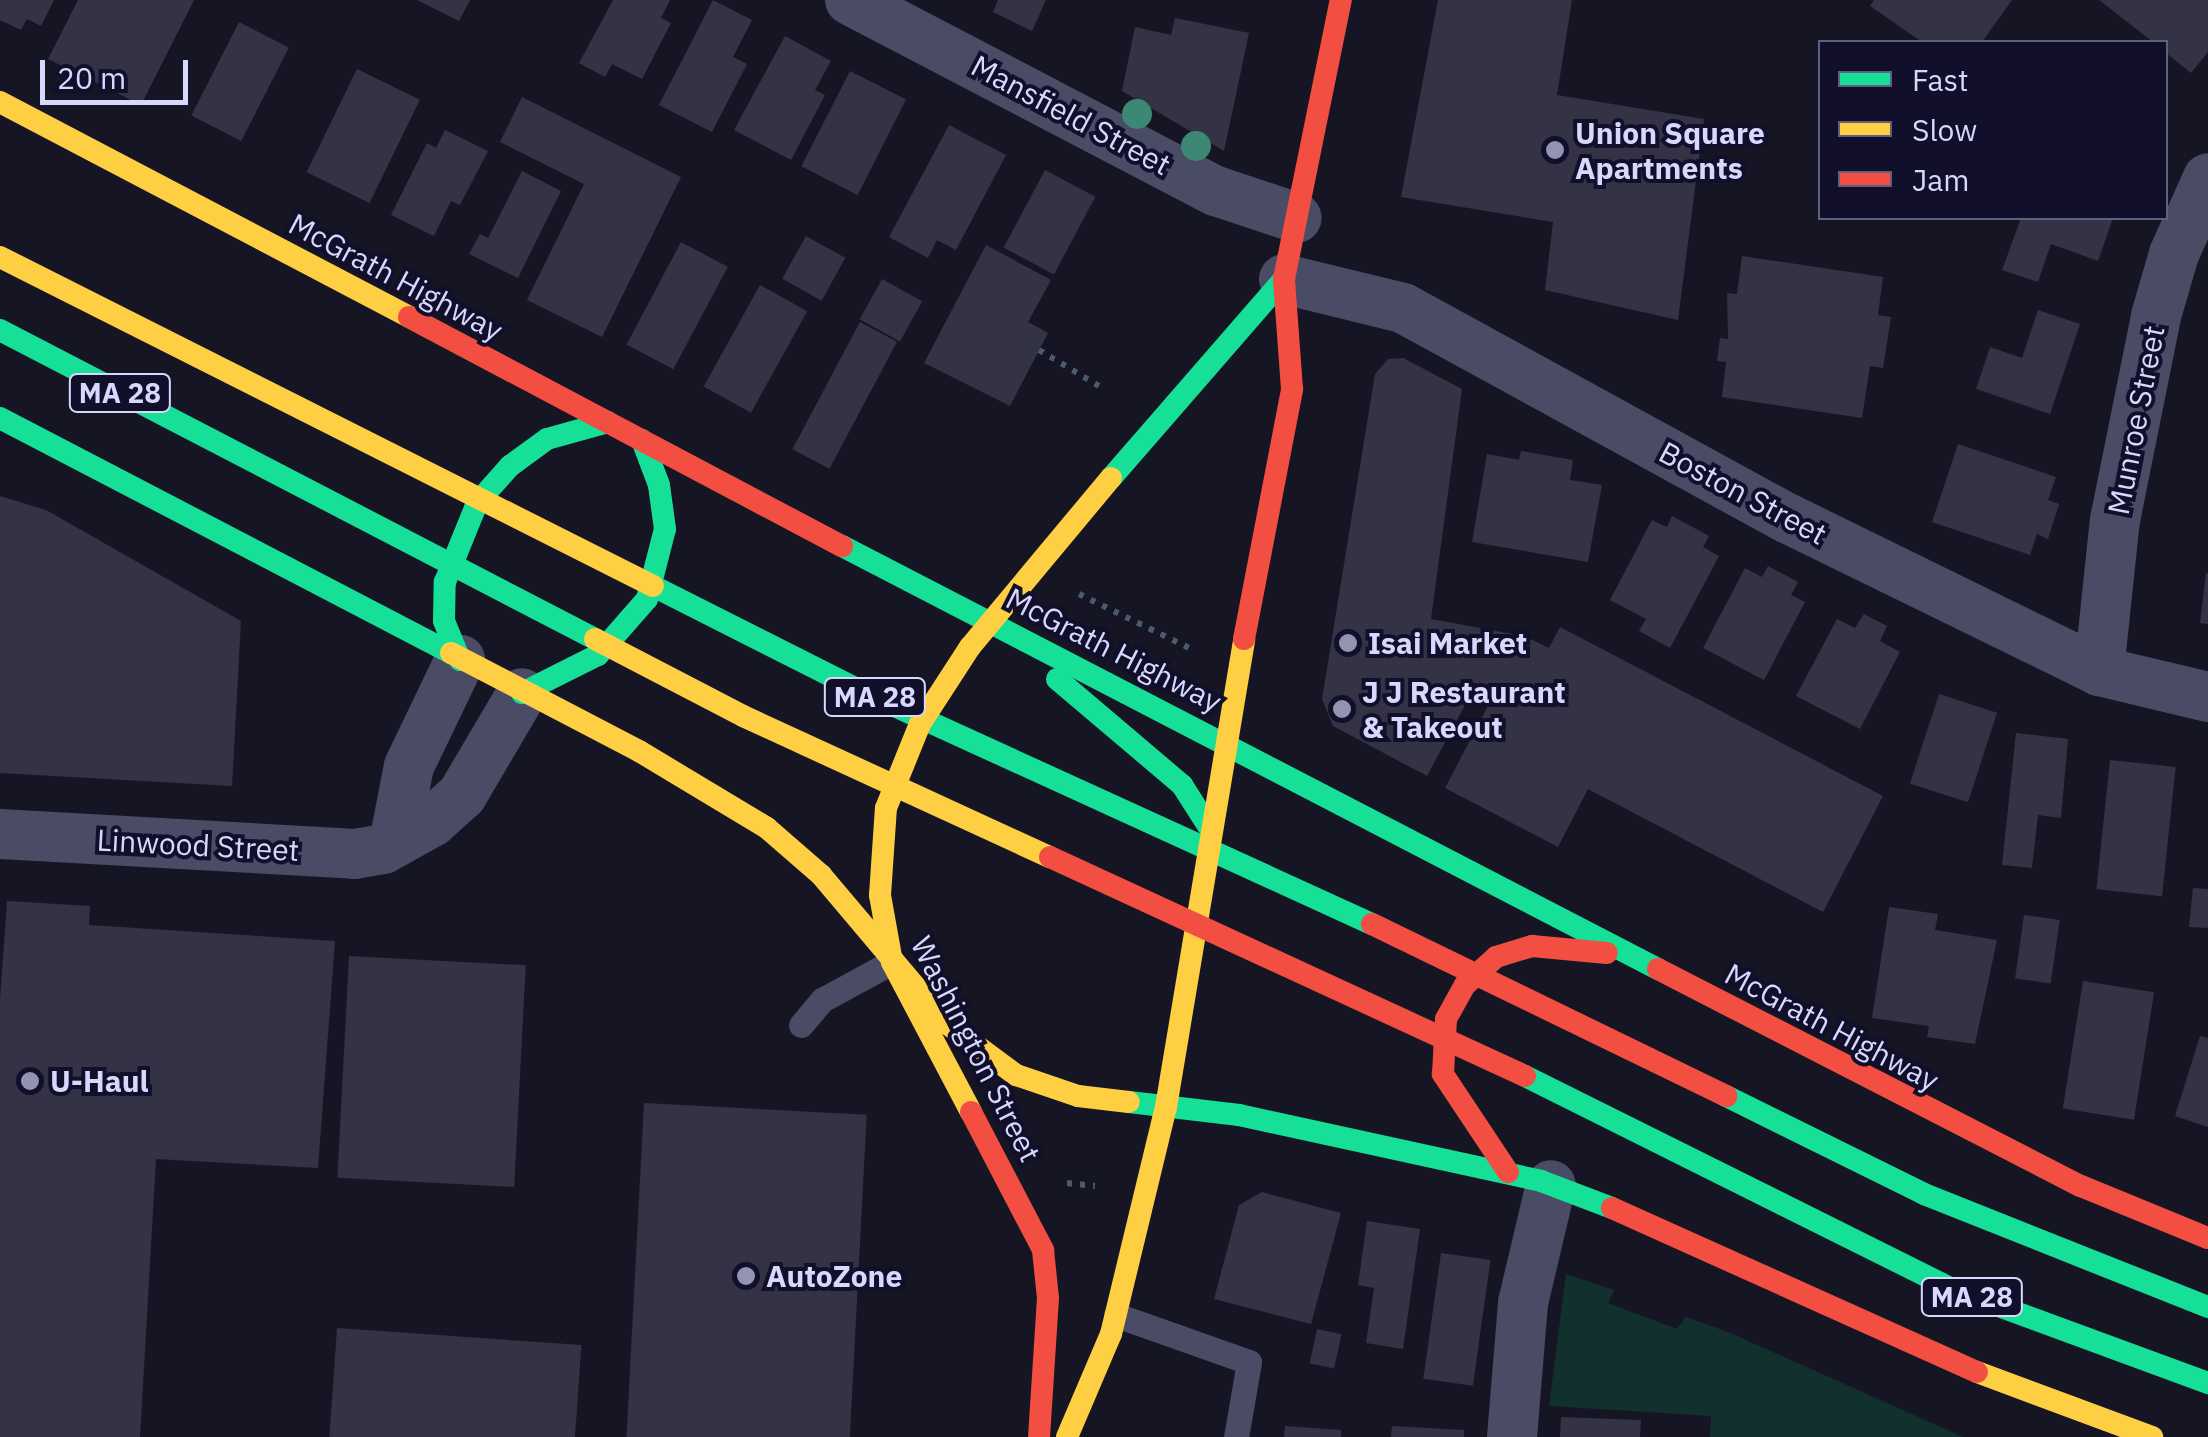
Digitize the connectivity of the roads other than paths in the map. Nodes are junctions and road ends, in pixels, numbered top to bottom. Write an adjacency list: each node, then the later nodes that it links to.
1 (850, 0): 5 (street, Mansfield Street)
2 (1340, 0): 5 (main road)
3 (0, 102): 10 (main road, McGrath Highway)
4 (2208, 178): 14 (street, Munroe Street)
5 (1297, 218): 7 (main road)
6 (0, 257): 28 (main road, MA 28)
7 (1284, 279): 12 (main road, Washington Street); 14 (street, Boston Street); 17 (main road)
8 (0, 330): 30 (main road, MA 28)
9 (0, 418): 13 (main road)
10 (608, 422): 11 (main road, McGrath Highway); 13 (main road)
11 (642, 440): 12 (main road, McGrath Highway); 15 (main road)
12 (990, 622): 17 (main road, McGrath Highway); 18 (main road); 22 (main road, Washington Street)
13 (460, 660): 15 (main road); 20 (street)
14 (2099, 671): 16 (street, Boston Street)
15 (522, 694): 20 (street, Linwood Street); 22 (main road)
16 (2208, 697)
17 (1225, 740): 18 (main road); 23 (main road, McGrath Highway)
18 (1210, 830): 21 (lane); 25 (main road)
19 (0, 834): 20 (street, Linwood Street)
20 (394, 844)
21 (1532, 946): 23 (main road); 26 (main road)
22 (892, 962): 24 (lane); 25 (main road); 31 (main road, Washington Street)
23 (1666, 974): 27 (main road, McGrath Highway)
24 (801, 1025)
25 (1166, 1107): 26 (main road); 29 (main road)
26 (1530, 1178): 34 (street); 35 (main road)
27 (2208, 1238)
28 (2208, 1307)
29 (1116, 1315): 32 (main road); 33 (lane)
30 (2208, 1383)
31 (1039, 1437)
32 (1067, 1437)
33 (1236, 1437)
34 (1512, 1437)
35 (2152, 1437)

